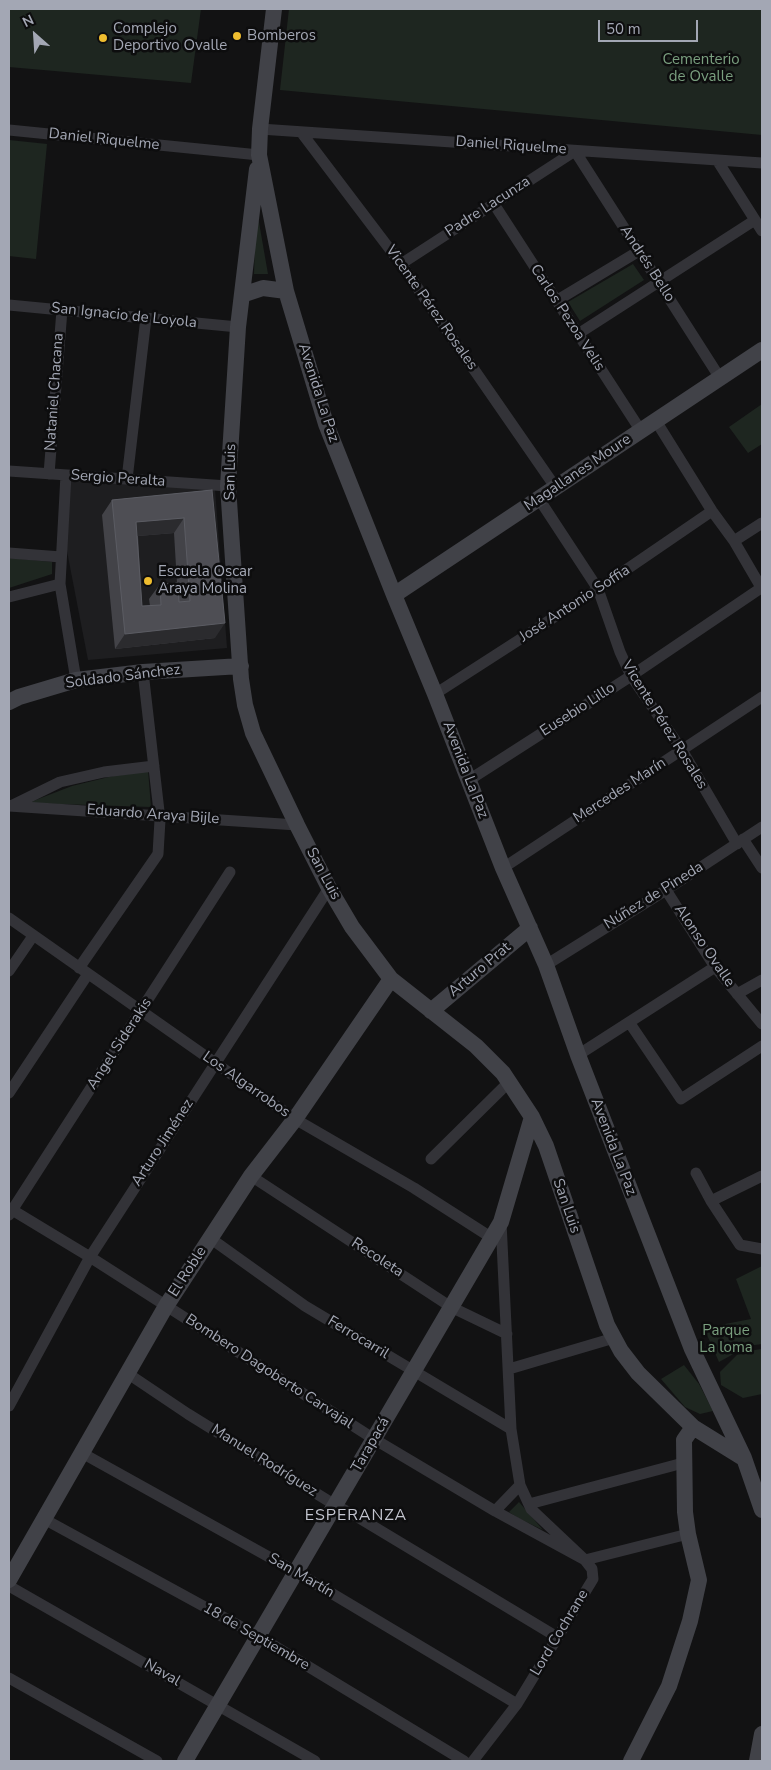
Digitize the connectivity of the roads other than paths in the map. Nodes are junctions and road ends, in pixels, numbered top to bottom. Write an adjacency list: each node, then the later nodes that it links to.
1 (274, 9): 2 (street, Avenida La Paz)
2 (260, 129): 4 (street, Daniel Riquelme); 6 (street, Avenida La Paz)
3 (9, 130): 6 (street, Daniel Riquelme)
4 (301, 132): 5 (street, Daniel Riquelme); 13 (street, Vicente Pérez Rosales)
5 (575, 150): 7 (street, Daniel Riquelme); 9 (street, Padre Lacunza); 12 (street, Andrés Bello)
6 (259, 155): 15 (street, Avenida La Paz); 16 (street, San Luis)
7 (717, 160): 8 (street, Daniel Riquelme); 10 (street)
8 (762, 164)
9 (494, 204): 13 (street, Padre Lacunza); 17 (street, Carlos Pezoa Velis)
10 (755, 220): 11 (street); 14 (street)
11 (762, 231)
12 (639, 251): 14 (street, Andrés Bello); 17 (street)
13 (401, 264): 32 (street, Vicente Pérez Rosales)
14 (659, 282): 22 (street); 24 (street, Andrés Bello)
15 (286, 291): 16 (street); 42 (street, Avenida La Paz)
16 (242, 294): 21 (street, San Luis)
17 (556, 301): 22 (street, Carlos Pezoa Velis)
18 (9, 305): 19 (street, San Ignacio de Loyola)
19 (62, 310): 20 (street, San Ignacio de Loyola); 28 (street, Nataniel Chacana)
20 (146, 318): 21 (street, San Ignacio de Loyola); 30 (street)
21 (238, 327): 31 (street, San Luis)
22 (578, 334): 26 (street, Carlos Pezoa Velis)
23 (762, 350): 24 (street, Magallanes Moure)
24 (720, 378): 25 (street, Magallanes Moure)
25 (656, 421): 26 (street, Magallanes Moure); 34 (street)
26 (641, 431): 32 (street, Magallanes Moure)
27 (9, 471): 28 (street, Sergio Peralta)
28 (49, 474): 29 (street, Sergio Peralta)
29 (66, 475): 30 (street, Sergio Peralta); 38 (street)
30 (127, 479): 31 (street, Sergio Peralta)
31 (228, 486): 44 (street, San Luis)
32 (556, 488): 33 (street, Magallanes Moure)
33 (539, 500): 41 (street, Vicente Pérez Rosales); 42 (street, Magallanes Moure)
34 (712, 512): 36 (street); 41 (street, José Antonio Soffia)
35 (762, 523): 36 (street)
36 (734, 541): 40 (street)
37 (9, 553): 38 (street)
38 (61, 558): 39 (street)
39 (60, 584): 43 (street); 47 (street)
40 (762, 588): 46 (street, Eusebio Lillo)
41 (598, 590): 46 (street, Vicente Pérez Rosales); 48 (street, José Antonio Soffia)
42 (394, 595): 48 (street, Avenida La Paz)
43 (9, 597)
44 (240, 666): 45 (street, Soldado Sánchez); 56 (street, San Luis)
45 (142, 672): 47 (street, Soldado Sánchez); 52 (street)
46 (631, 676): 51 (street, Vicente Pérez Rosales); 53 (street, Eusebio Lillo)
47 (76, 680): 50 (street, Soldado Sánchez)
48 (436, 694): 53 (street, Avenida La Paz)
49 (762, 697): 51 (street, Mercedes Marín)
50 (9, 702)
51 (682, 750): 58 (street, Vicente Pérez Rosales); 59 (street, Mercedes Marín)
52 (154, 766): 54 (street); 55 (street)
53 (469, 780): 59 (street, Avenida La Paz)
54 (10, 806): 55 (street, Eduardo Araya Bijle)
55 (160, 815): 56 (street, Eduardo Araya Bijle); 70 (street)
56 (297, 825): 62 (street, San Luis)
57 (762, 826): 58 (street, Núñez de Pineda)
58 (740, 842): 60 (street, Vicente Pérez Rosales); 63 (street, Núñez de Pineda)
59 (503, 868): 65 (street, Avenida La Paz)
60 (762, 868)
61 (230, 872): 74 (street, Angel Siderakis)
62 (329, 888): 71 (street, San Luis); 80 (street, Arturo Jiménez)
63 (666, 890): 67 (street, Núñez de Pineda); 68 (street, Alonso Ovalle)
64 (9, 918): 66 (street, Los Algarrobos)
65 (530, 928): 67 (street, Avenida La Paz); 75 (street, Arturo Prat)
66 (33, 936): 69 (street); 70 (street, Los Algarrobos)
67 (546, 965): 79 (street, Avenida La Paz)
68 (715, 967): 73 (street, Alonso Ovalle); 76 (street)
69 (9, 971)
70 (83, 971): 74 (street, Los Algarrobos); 82 (street)
71 (391, 979): 75 (street, San Luis); 84 (street, El Roble)
72 (762, 980): 73 (street)
73 (737, 994): 77 (street, Alonso Ovalle)
74 (142, 1010): 80 (street, Los Algarrobos); 90 (street, Angel Siderakis)
75 (431, 1011): 81 (street, San Luis)
76 (629, 1022): 78 (street); 79 (street)
77 (762, 1024)
78 (762, 1046)
79 (578, 1055): 108 (street, Avenida La Paz)
80 (215, 1064): 84 (street, Los Algarrobos); 95 (street, Arturo Jiménez)
81 (509, 1082): 83 (street, San Luis); 85 (street)
82 (9, 1093)
83 (532, 1117): 91 (street, Tarapacá); 99 (street, San Luis)
84 (295, 1119): 87 (street, El Roble); 93 (street, Los Algarrobos)
85 (431, 1159)
86 (696, 1174): 89 (street)
87 (251, 1176): 92 (street, El Roble); 97 (street, Recoleta)
88 (762, 1176): 89 (street)
89 (711, 1201): 94 (street)
90 (10, 1211): 95 (street, Bombero Dagoberto Carvajal)
91 (501, 1222): 93 (street, Tarapacá); 98 (street)
92 (210, 1238): 96 (street, El Roble); 101 (street, Ferrocarril)
93 (492, 1238): 97 (street, Tarapacá)
94 (762, 1250)
95 (90, 1257): 96 (street, Bombero Dagoberto Carvajal); 103 (street, Arturo Jiménez)
96 (166, 1306): 102 (street, El Roble); 106 (street, Bombero Dagoberto Carvajal)
97 (452, 1307): 98 (street, Recoleta); 101 (street, Tarapacá)
98 (507, 1334): 100 (street)
99 (614, 1338): 100 (street); 104 (street, San Luis)
100 (509, 1369): 105 (street)
101 (413, 1372): 105 (street, Ferrocarril); 106 (street, Tarapacá)
102 (127, 1373): 107 (street, El Roble); 112 (street, Manuel Rodríguez)
103 (9, 1406)
104 (693, 1428): 108 (street, San Luis); 109 (street)
105 (511, 1429): 110 (street)
106 (374, 1439): 112 (street, Tarapacá); 114 (street, Bombero Dagoberto Carvajal)
107 (82, 1453): 115 (street, El Roble); 118 (street, San Martín)
108 (744, 1458): 113 (street, Avenida La Paz)
109 (683, 1463): 111 (street); 116 (street)
110 (520, 1485): 111 (street); 114 (street)
111 (529, 1504): 117 (street)
112 (335, 1505): 118 (street, Tarapacá); 122 (street, Manuel Rodríguez)
113 (762, 1510)
114 (495, 1511): 117 (street, Bombero Dagoberto Carvajal)
115 (44, 1519): 119 (street, El Roble); 121 (street, 18 de Septiembre)
116 (688, 1534): 117 (street); 132 (street)
117 (585, 1560): 122 (street, Lord Cochrane)
118 (296, 1572): 121 (street, Tarapacá); 124 (street, San Martín)
119 (9, 1580)
120 (9, 1586): 125 (street, Naval)
121 (258, 1636): 125 (street, Tarapacá); 130 (street, 18 de Septiembre)
122 (557, 1637): 124 (street, Lord Cochrane)
123 (9, 1678): 127 (street)
124 (517, 1704): 131 (street, Lord Cochrane)
125 (217, 1705): 128 (street, Tarapacá); 129 (street, Naval)
126 (762, 1734): 133 (street)
127 (157, 1761)
128 (184, 1761)
129 (315, 1761)
130 (464, 1761)
131 (473, 1761)
132 (630, 1761)
133 (757, 1761)

